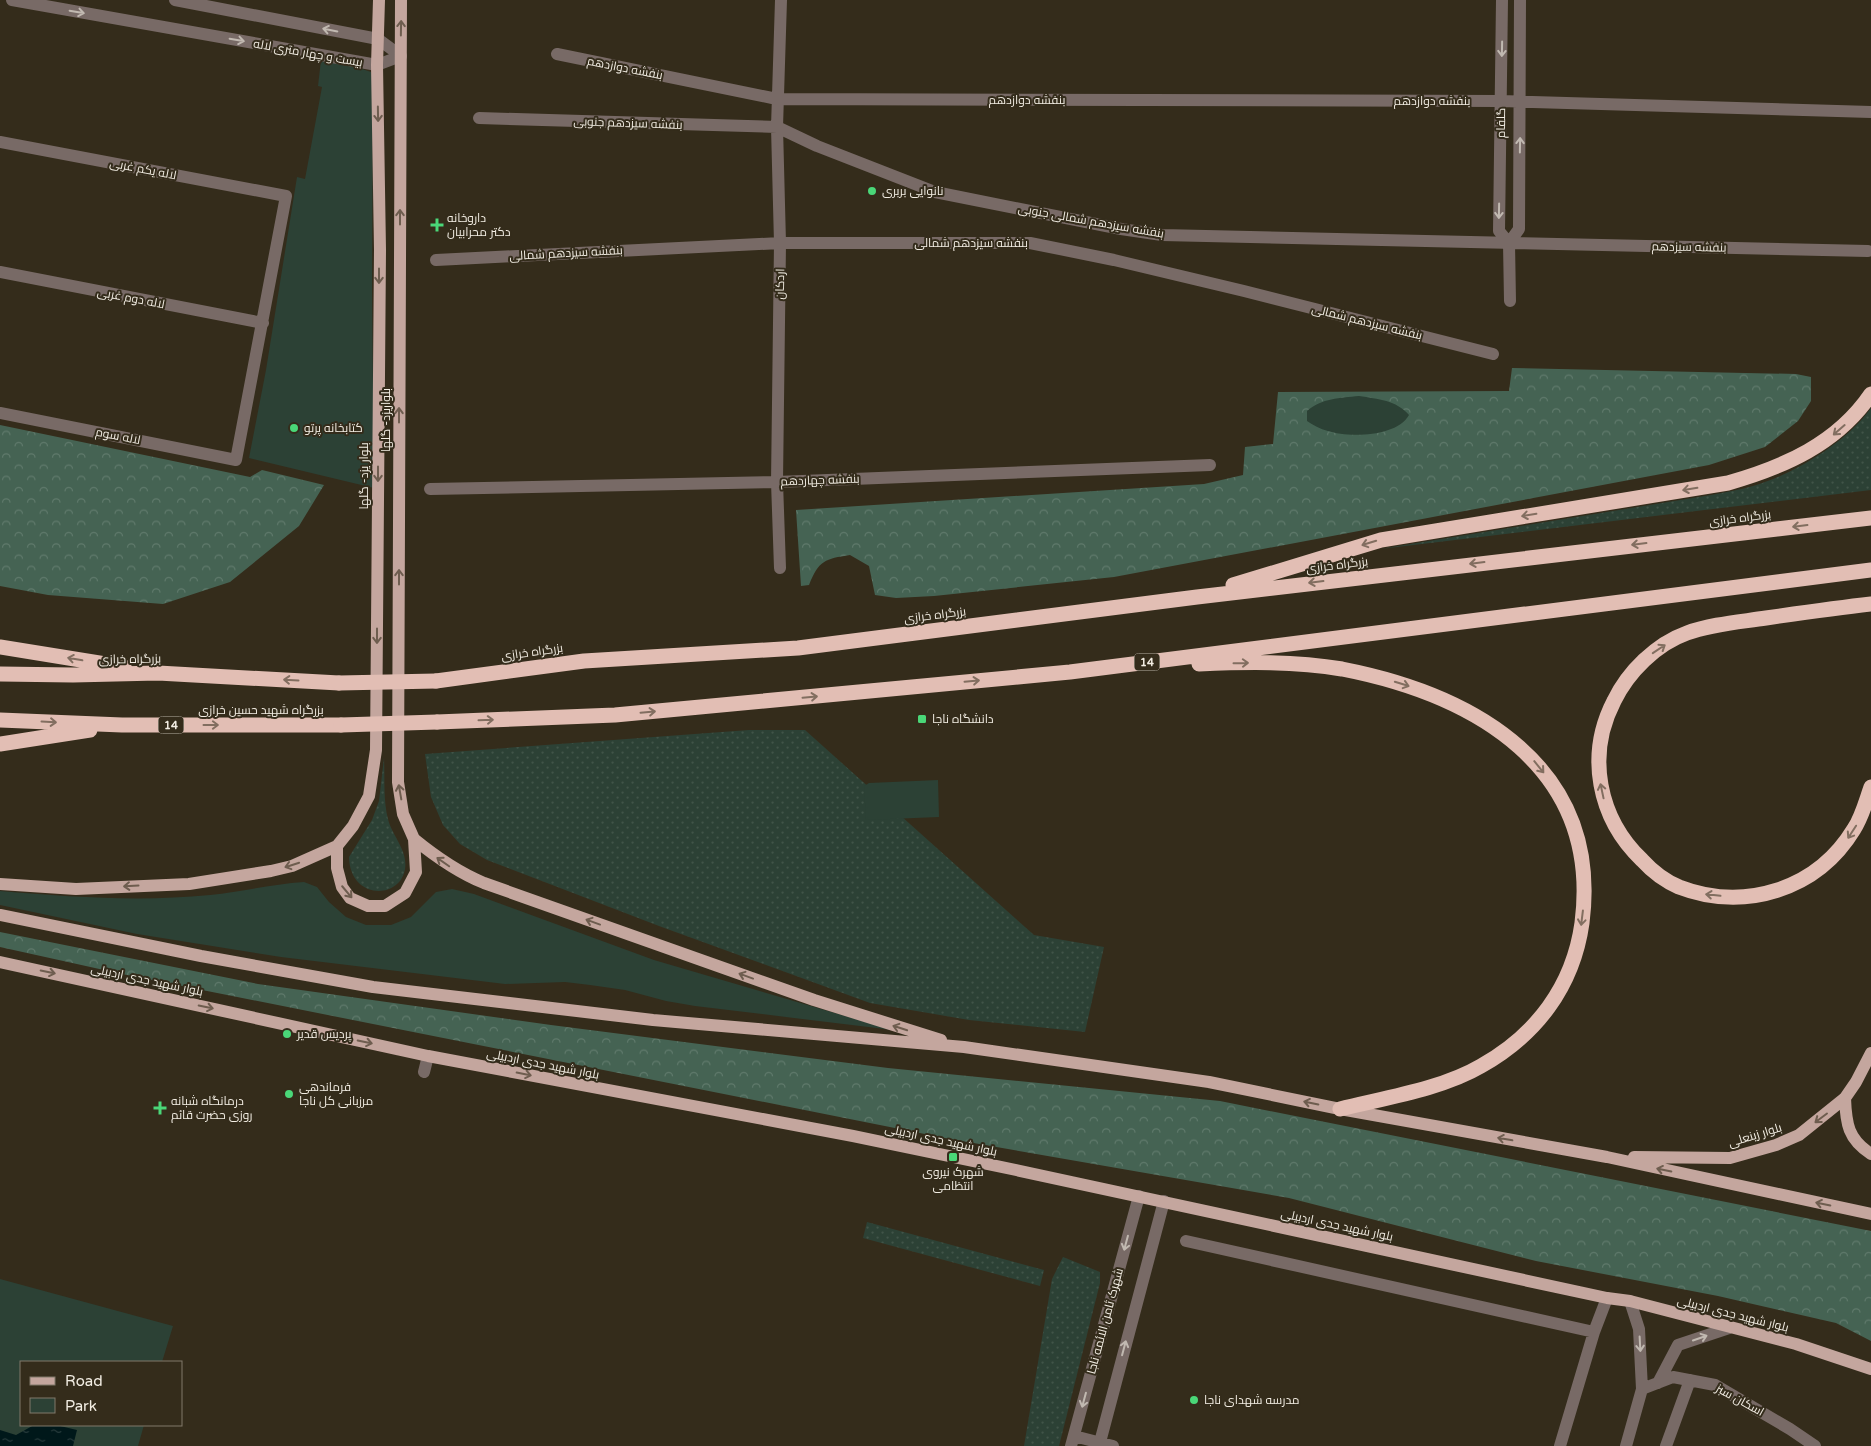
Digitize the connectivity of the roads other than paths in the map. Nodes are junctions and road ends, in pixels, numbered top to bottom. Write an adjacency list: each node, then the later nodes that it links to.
1 (12, 0): 11 (street, بیست و چهار متری لاله, one-way to 11)
2 (175, 0): 8 (street, بیست و چهار متری لاله, one-way to 2)
3 (379, 0): 8 (main road, بلوار یزد- گلها)
4 (402, 0): 10 (main road, بلواریزد- گلها, one-way to 4)
5 (780, 0): 12 (street, اردکان)
6 (1502, 0): 13 (street, گلفام, one-way to 13)
7 (1520, 0): 14 (street, گلفام)
8 (378, 39): 10 (street, بیست و چهار متری لاله); 11 (main road, بلوار یزد- گلها)
9 (557, 54): 12 (street, بنفشه دوازدهم)
10 (401, 56): 11 (street, بیست و چهار متری لاله); 45 (main road, بلواریزد- گلها, one-way to 10)
11 (377, 65): 46 (main road, بلوار یزد- گلها, one-way to 46)
12 (778, 99): 13 (street, بنفشه دوازدهم); 17 (street, اردکان)
13 (1501, 101): 14 (street, بنفشه دوازدهم); 20 (street, گلفام, one-way to 20)
14 (1520, 101): 15 (street); 20 (street, گلفام, one-way to 14)
15 (1871, 112)
16 (479, 118): 17 (street, بنفشه سیزدهم جنوبی)
17 (777, 127): 19 (street, اردکان); 20 (street, بنفشه سیزدهم شمالی جنوبی)
18 (0, 142): 25 (street, لاله یکم غربی)
19 (780, 243): 22 (street, بنفشه سیزدهم شمالی); 26 (street, بنفشه سیزدهم شمالی); 30 (street, اردکان)
20 (1510, 243): 21 (street, بنفشه سیزدهم); 24 (street, گلفام)
21 (1868, 251)
22 (436, 260)
23 (0, 272): 25 (street, لاله دوم غربی)
24 (1510, 301)
25 (262, 323): 28 (street, لاله سوم)
26 (1493, 354)
27 (1871, 394): 35 (highway, one-way to 35)
28 (0, 412)
29 (1210, 465): 30 (street, بنفشه چهاردهم)
30 (777, 482): 31 (street, بنفشه چهاردهم); 33 (street, اردکان)
31 (430, 489)
32 (1871, 518): 35 (highway, بزرگراه خرازی, one-way to 35)
33 (780, 568)
34 (1871, 570): 38 (highway, 14)
35 (1197, 597): 39 (highway, بزرگراه خرازی, one-way to 39, bridge)
36 (1864, 605): 44 (highway, one-way to 36)
37 (0, 647): 39 (highway, one-way to 37)
38 (1070, 672): 42 (highway, بزرگراه شهید حسین خرازی / 14, one-way to 38, bridge); 55 (highway, one-way to 55)
39 (158, 673): 40 (highway, بزرگراه خرازی)
40 (0, 674)
41 (0, 720): 42 (highway, بزرگراه شهید حسین خرازی / 14, one-way to 42)
42 (122, 725): 43 (highway)
43 (0, 744)
44 (1871, 787)
45 (414, 839): 46 (main road, one-way to 45); 50 (main road, one-way to 45)
46 (337, 846): 47 (main road, one-way to 47)
47 (0, 884)
48 (0, 915): 50 (main road)
49 (0, 962): 52 (main road, بلوار شهید جدی اردبیلی, one-way to 52)
50 (964, 1047): 55 (main road, one-way to 50)
51 (1871, 1053): 54 (main road, بلوار زینعلی)
52 (428, 1056): 53 (street); 58 (main road, بلوار شهید جدی اردبیلی, one-way to 58)
53 (424, 1072)
54 (1845, 1098): 56 (main road); 57 (main road, بلوار زینعلی, one-way to 57)
55 (1340, 1109): 57 (main road, one-way to 55)
56 (1871, 1154)
57 (1607, 1157): 60 (main road, one-way to 57)
58 (1139, 1196): 59 (main road, بلوار شهید جدی اردبیلی); 70 (street, شهرک ثامن الائمه ناجا, one-way to 70)
59 (1164, 1201): 62 (main road, بلوار شهید جدی اردبیلی); 71 (street, شهرک ثامن الائمه ناجا, one-way to 59)
60 (1871, 1214)
61 (1186, 1240): 65 (street)
62 (1607, 1298): 63 (main road, بلوار شهید جدی اردبیلی); 65 (street)
63 (1630, 1301): 64 (main road, بلوار شهید جدی اردبیلی); 69 (street, one-way to 69)
64 (1729, 1328): 66 (main road, بلوار شهید جدی اردبیلی); 68 (street, one-way to 64)
65 (1594, 1332): 73 (street)
66 (1871, 1368)
67 (1690, 1380): 68 (street, اسکان سبز); 75 (street); 76 (street, اسکان سبز)
68 (1658, 1383): 69 (street, اسکان سبز)
69 (1642, 1389): 74 (street)
70 (1072, 1441): 71 (street)
71 (1099, 1444): 72 (street)
72 (1112, 1446)
73 (1560, 1446)
74 (1626, 1446)
75 (1666, 1446)
76 (1815, 1446)

